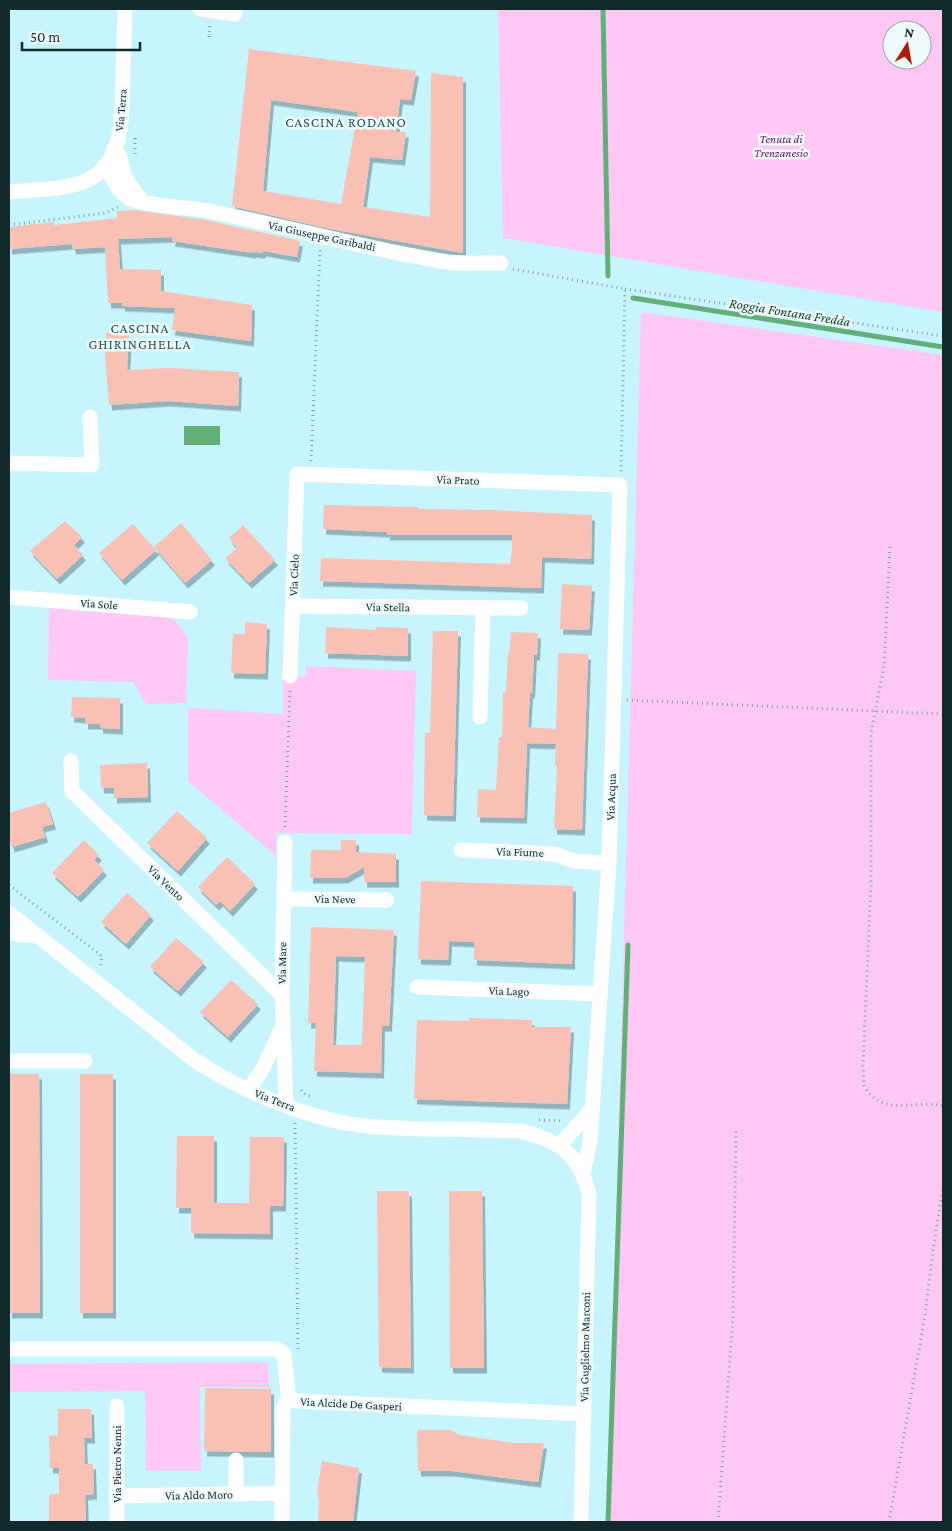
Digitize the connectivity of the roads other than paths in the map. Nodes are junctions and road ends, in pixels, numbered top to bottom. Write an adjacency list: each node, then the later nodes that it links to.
1 (124, 9): 4 (street, Via Terra)
2 (200, 9): 3 (street)
3 (235, 14)
4 (114, 148): 5 (street, Via Terra); 7 (street)
5 (106, 165): 6 (street, Via Terra); 7 (street, Via Giuseppe Garibaldi)
6 (9, 192)
7 (144, 202): 8 (street, Via Giuseppe Garibaldi)
8 (501, 263)
9 (90, 417): 10 (street)
10 (9, 463)
11 (304, 475): 12 (street, Via Prato); 14 (street, Via Cielo)
12 (620, 485): 23 (street, Via Acqua)
13 (9, 598): 17 (street, Via Sole)
14 (293, 606): 15 (street, Via Stella); 18 (street, Via Cielo)
15 (483, 608): 16 (street, Via Stella); 19 (street)
16 (521, 608)
17 (190, 612)
18 (290, 676)
19 (480, 717)
20 (71, 762): 31 (street, Via Vento)
21 (285, 842): 24 (street, Via Mare)
22 (460, 850): 23 (street, Via Fiume)
23 (609, 863): 30 (street, Via Acqua)
24 (284, 899): 25 (street, Via Neve); 31 (street, Via Mare)
25 (387, 900)
26 (9, 913): 28 (street, Via Terra)
27 (9, 933): 28 (street)
28 (38, 936): 35 (street, Via Terra)
29 (417, 987): 30 (street, Via Lago)
30 (600, 994): 37 (street, Via Acqua)
31 (282, 995): 32 (street, Via Mare)
32 (282, 1027): 35 (street, Via Mare); 36 (street, Via Mare)
33 (9, 1061): 34 (street)
34 (85, 1061)
35 (248, 1090): 36 (street, Via Terra)
36 (292, 1107): 38 (street, Via Terra)
37 (592, 1109): 38 (street); 39 (street, Via Acqua)
38 (559, 1146): 39 (street, Via Terra)
39 (583, 1173): 43 (street, Via Guglielmo Marconi)
40 (9, 1349): 41 (street, Via Alcide De Gasperi)
41 (289, 1397): 43 (street, Via Alcide De Gasperi); 45 (street)
42 (117, 1406): 47 (street, Via Pietro Nenni)
43 (584, 1414): 50 (street, Via Guglielmo Marconi)
44 (236, 1460): 46 (street)
45 (281, 1493): 46 (street, Via Aldo Moro); 49 (street)
46 (236, 1494): 47 (street, Via Aldo Moro)
47 (117, 1496): 48 (street, Via Pietro Nenni)
48 (118, 1522)
49 (282, 1522)
50 (581, 1522)

